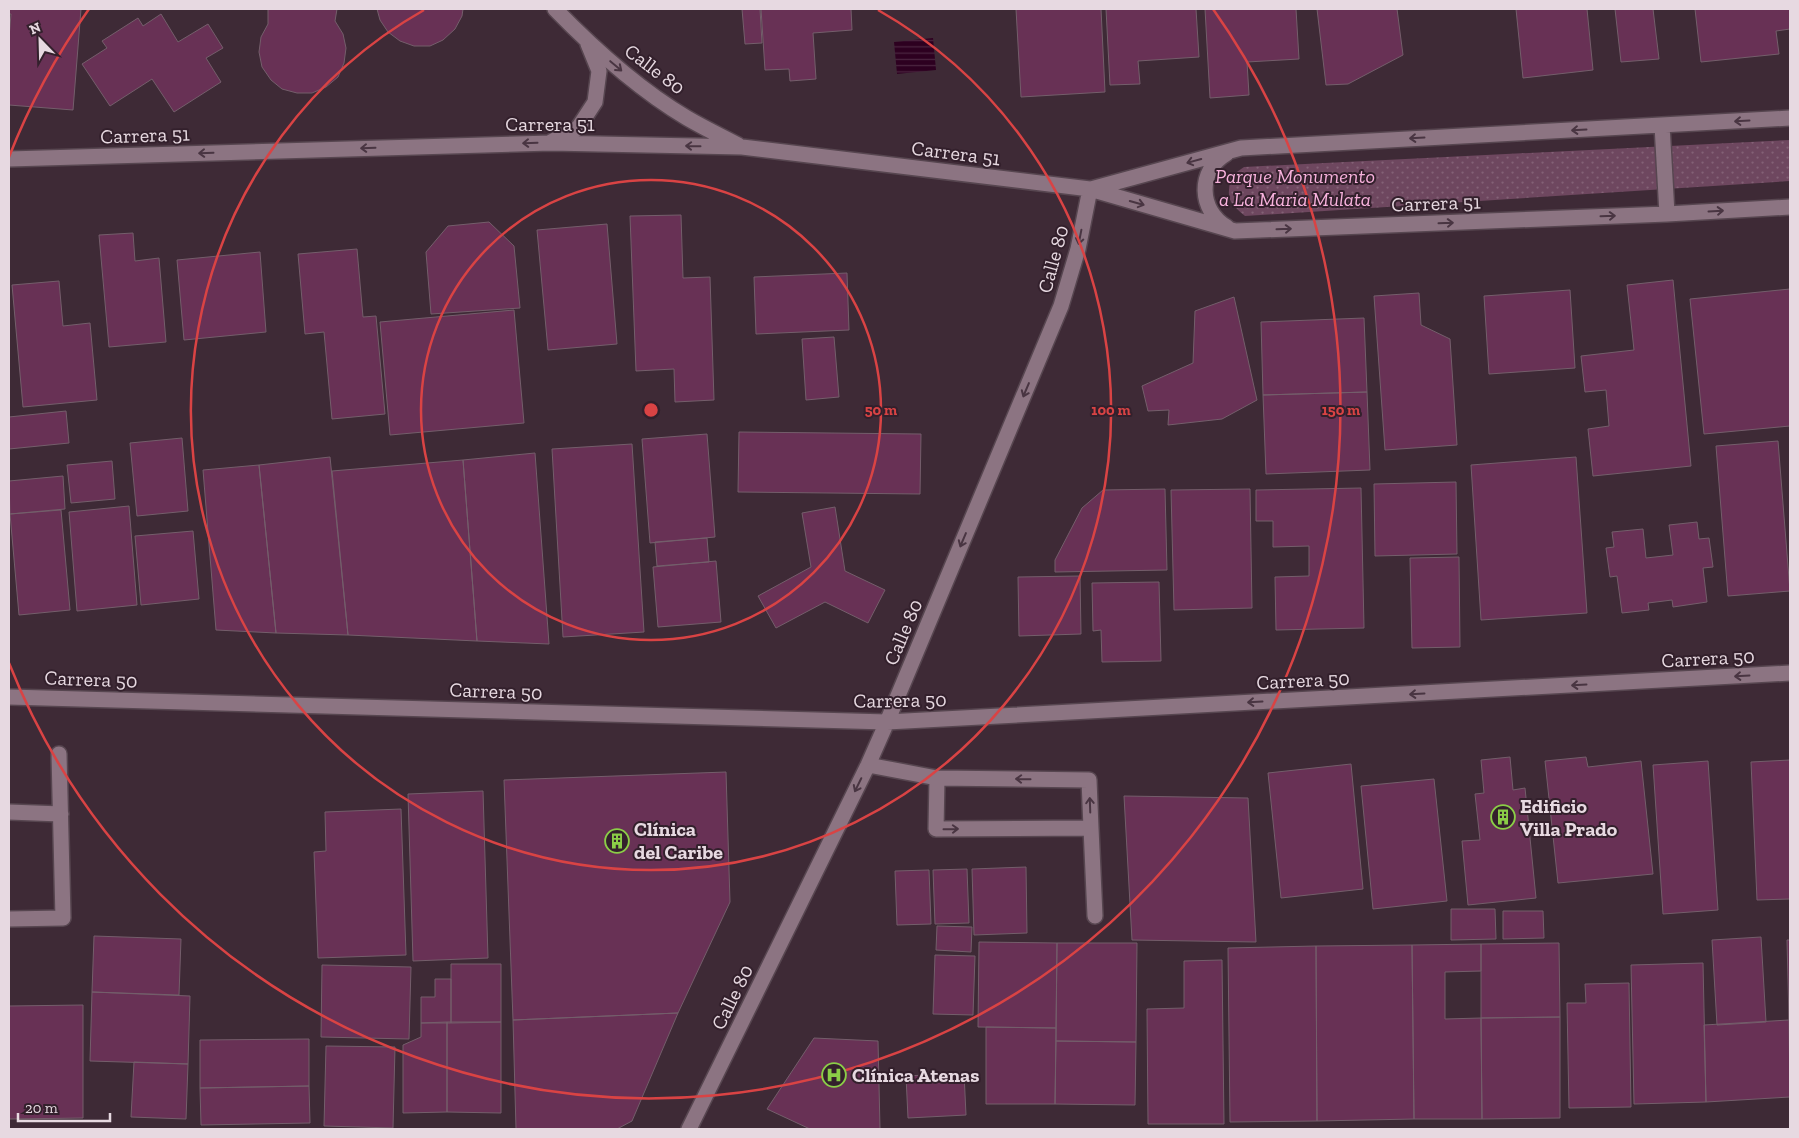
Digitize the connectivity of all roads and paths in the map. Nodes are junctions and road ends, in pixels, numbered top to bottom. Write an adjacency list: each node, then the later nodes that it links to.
1 (555, 9): 2 (street, Calle 80)
2 (588, 42): 5 (street); 6 (street, Calle 80, one-way to 6)
3 (1790, 118): 4 (street, Carrera 51, one-way to 4)
4 (1662, 125): 7 (street, Carrera 51, one-way to 7); 11 (street)
5 (550, 143): 6 (street, Carrera 51, one-way to 5); 8 (street, Carrera 51, one-way to 8)
6 (742, 147): 9 (street, Carrera 51)
7 (1241, 148): 9 (street, Carrera 51, one-way to 9); 12 (street)
8 (9, 159)
9 (1090, 189): 12 (street, Carrera 51, one-way to 12); 15 (street, Calle 80, one-way to 15)
10 (1790, 207): 11 (street, Carrera 51, one-way to 10)
11 (1667, 214): 12 (street, Carrera 51, one-way to 11)
12 (1235, 231)
13 (1790, 673): 15 (street, Carrera 50, one-way to 15)
14 (9, 697): 15 (street, Carrera 50)
15 (887, 722): 17 (street, Calle 80)
16 (60, 754): 20 (street)
17 (868, 765): 18 (street); 24 (street, Calle 80, one-way to 24)
18 (936, 778): 21 (street, one-way to 18); 21 (street, one-way to 21)
19 (9, 812): 20 (street)
20 (61, 814): 23 (street)
21 (1091, 828): 22 (street)
22 (1095, 916)
23 (9, 919)
24 (689, 1129)

